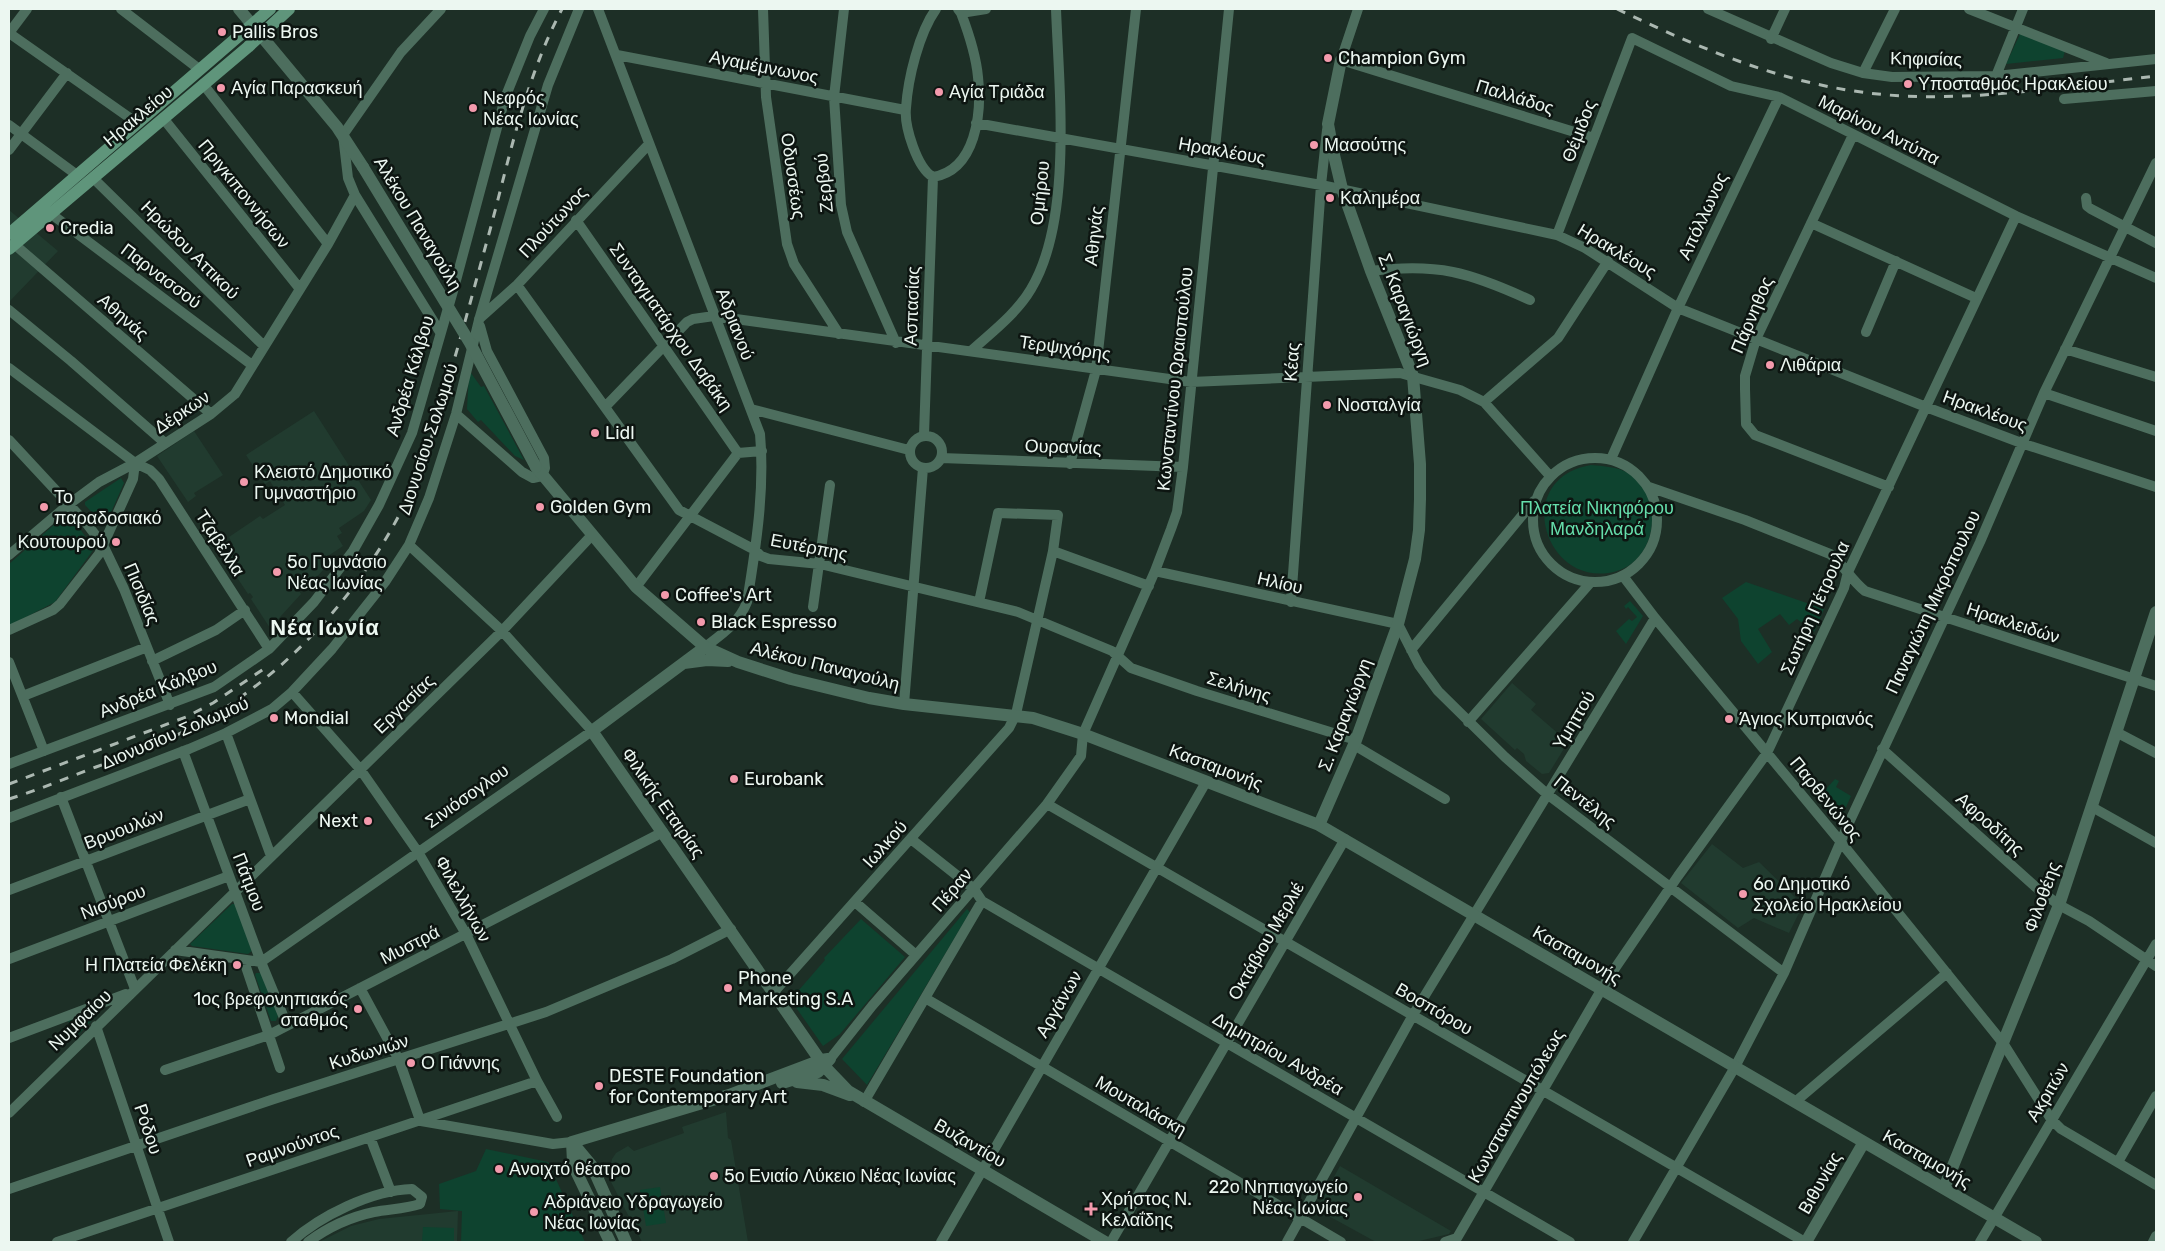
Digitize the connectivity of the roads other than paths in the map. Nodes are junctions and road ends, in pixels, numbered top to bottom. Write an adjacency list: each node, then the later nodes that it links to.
1 (27, 9): 26 (street)
2 (121, 9): 34 (street)
3 (239, 9): 24 (street, Αλέκου Παναγούλη)
4 (270, 9): 24 (main road, Ηρακλείου)
5 (289, 9): 27 (main road, Ηρακλείου)
6 (441, 9): 51 (street)
7 (544, 9): 89 (street, Ανδρέα Κάλβου)
8 (579, 9): 88 (street, Διονυσίου Σολωμού)
9 (598, 9): 30 (street, Αδριανού)
10 (762, 9): 39 (street, Οδυσσέως)
11 (844, 9): 41 (street, Ζερβού)
12 (936, 9): 44 (street)
13 (986, 9): 23 (street)
14 (1056, 9): 54 (street, Ομήρου)
15 (1136, 9): 56 (street, Αθηνάς)
16 (1229, 9): 59 (street, Κωνσταντίνου Ωραιοπούλου)
17 (1358, 9): 32 (street, Σ. Καραγιώργη)
18 (1708, 9): 29 (street, Κηφισίας)
19 (1784, 9): 29 (street)
20 (1895, 9): 36 (street)
21 (1969, 9): 25 (street)
22 (2024, 9): 25 (street)
23 (960, 11): 47 (street)
24 (252, 25): 27 (street, Αλέκου Παναγούλη); 34 (main road, Ηρακλείου)
25 (2015, 28): 33 (street); 37 (street)
26 (9, 33): 35 (street)
27 (260, 36): 38 (main road, Ηρακλείου); 51 (street, Αλέκου Παναγούλη)
28 (1632, 38): 42 (street, Μαρίνου Αντύπα); 53 (street, Θέμιδος)
29 (1771, 39): 36 (street, Κηφισίας)
30 (617, 55): 39 (street, Αγαμέμνωνος); 55 (street, Αδριανού)
31 (2156, 59): 33 (street, Κηφισίας)
32 (1341, 60): 48 (street, Σ. Καραγιώργη); 53 (street, Παλλάδος)
33 (2109, 64): 37 (street, Κηφισίας)
34 (199, 69): 46 (main road, Ηρακλείου)
35 (67, 73): 46 (street); 50 (street)
36 (1863, 73): 37 (street, Κηφισίας)
37 (1996, 76)
38 (203, 84): 45 (main road, Ηρακλείου); 74 (street)
39 (765, 84): 41 (street, Αγαμέμνωνος); 91 (street, Οδυσσέως)
40 (2156, 91): 43 (street)
41 (834, 97): 44 (street, Αγαμέμνωνος); 93 (street, Ζερβού)
42 (1779, 97): 52 (street, Μαρίνου Αντύπα); 85 (street, Απόλλωνος)
43 (2064, 99)
44 (905, 110): 61 (street)
45 (163, 118): 62 (main road, Ηρακλείου); 82 (street, Πριγκιποννήσων)
46 (137, 123): 60 (main road, Ηρακλείου)
47 (976, 123): 54 (street, Ηρακλέους); 61 (street)
48 (1328, 124): 63 (street, Κέας); 64 (street, Σ. Καραγιώργη)
49 (9, 125): 50 (street)
50 (21, 133): 57 (street); 60 (street)
51 (343, 134): 65 (street); 127 (street, Αλέκου Παναγούλη, bridge)
52 (1853, 136): 68 (street, Μαρίνου Αντύπα); 70 (street, Πάρνηθος)
53 (1594, 138): 72 (street, Θέμιδος)
54 (1061, 139): 56 (street, Ηρακλέους); 98 (street, Ομήρου)
55 (649, 144): 69 (street, Πλούτωνος); 87 (street, Αδριανού)
56 (1119, 149): 59 (street, Ηρακλέους); 101 (street, Αθηνάς)
57 (9, 150)
58 (2156, 163): 71 (street)
59 (1215, 166): 63 (street, Ηρακλέους); 105 (street, Κωνσταντίνου Ωραιοπούλου)
60 (77, 175): 73 (main road, Ηρακλείου)
61 (933, 177): 96 (street, Ασπασίας)
62 (93, 178): 67 (main road, Ηρακλείου); 95 (street, Ηρώδου Αττικού)
63 (1321, 185): 64 (street, Ηρακλέους); 102 (street, Κέας)
64 (1342, 190): 72 (street, Ηρακλέους); 79 (street, Σ. Καραγιώργη)
65 (355, 195): 74 (street, Δέρκων); 89 (street)
66 (2086, 198): 71 (street)
67 (50, 214): 73 (main road, Ηρακλείου); 99 (street, Παρνασσού)
68 (2016, 216): 76 (street, Μαρίνου Αντύπα); 83 (street, Σωτήρη Πέτρουλα)
69 (576, 220): 81 (street, Πλούτωνος); 94 (street, Συνταγματάρχου Δαβάκη)
70 (1811, 222): 78 (street); 92 (street, Πάρνηθος)
71 (2126, 227): 75 (street); 76 (street)
72 (1557, 235): 77 (street, Ηρακλέους)
73 (11, 243): 111 (street, Αθηνάς)
74 (328, 244): 82 (street, Δέρκων)
75 (2156, 244)
76 (2109, 259): 80 (street, Μαρίνου Αντύπα); 97 (street, Παναγιώτη Μικρόπουλου)
77 (1608, 261): 85 (street, Ηρακλέους); 107 (street)
78 (1896, 261): 83 (street); 90 (street)
79 (1371, 271): 84 (street); 103 (street, Σ. Καραγιώργη)
80 (2156, 278)
81 (516, 285): 88 (street, Πλούτωνος); 108 (street, Ευτέρπης)
82 (300, 289): 95 (street, Δέρκων)
83 (1976, 298): 109 (street, Σωτήρη Πέτρουλα)
84 (1530, 300)
85 (1678, 308): 92 (street, Ηρακλέους); 122 (street, Απόλλωνος)
86 (9, 310): 116 (street)
87 (714, 316): 91 (street, Τερψιχόρης); 94 (street); 110 (street, Αδριανού)
88 (479, 320): 112 (street, Διονυσίου Σολωμού); 127 (street)
89 (440, 332): 163 (street, Ανδρέα Κάλβου)
90 (1866, 332)
91 (838, 334): 93 (street, Τερψιχόρης)
92 (1756, 340): 109 (street, Ηρακλέους); 132 (street, Πάρνηθος)
93 (896, 343): 96 (street, Τερψιχόρης)
94 (664, 345): 108 (street); 120 (street, Συνταγματάρχου Δαβάκη)
95 (264, 346): 99 (street, Δέρκων)
96 (927, 347): 98 (street, Τερψιχόρης); 114 (street, Ασπασίας)
97 (2065, 349): 104 (street); 106 (street, Παναγιώτη Μικρόπουλου)
98 (971, 351): 101 (street, Τερψιχόρης)
99 (252, 365): 111 (street, Δέρκων)
100 (9, 368): 123 (street, Τζαβέλλα)
101 (1096, 370): 105 (street, Τερψιχόρης); 124 (street, Αθηνάς)
102 (1307, 376): 103 (street, Τερψιχόρης); 105 (street, Τερψιχόρης); 151 (street, Κέας)
103 (1413, 376): 107 (street, Τερψιχόρης); 158 (street, Σ. Καραγιώργη)
104 (2156, 377)
105 (1191, 382): 125 (street, Κωνσταντίνου Ωραιοπούλου)
106 (2044, 393): 113 (street); 117 (street, Παναγιώτη Μικρόπουλου)
107 (1484, 402): 128 (street)
108 (605, 407): 135 (street, Ευτέρπης)
109 (1926, 407): 117 (street, Ηρακλέους); 132 (street, Σωτήρη Πέτρουλα)
110 (751, 409): 118 (street); 119 (street, Αδριανού)
111 (211, 414): 116 (street, Δέρκων)
112 (456, 414): 127 (street); 138 (street, Διονυσίου Σολωμού)
113 (2156, 431)
114 (924, 435): 118 (street); 121 (street)
115 (9, 440): 134 (street, Πισιδίας)
116 (165, 444): 123 (street, Δέρκων)
117 (2024, 444): 130 (street, Ηρακλέους); 155 (street, Παναγιώτη Μικρόπουλου)
118 (909, 450): 126 (street)
119 (762, 452): 120 (street); 139 (street, Αδριανού)
120 (738, 453): 135 (street)
121 (941, 458): 124 (street, Ουρανίας); 126 (street)
122 (1611, 459): 128 (street); 131 (street)
123 (135, 463): 134 (street, Δέρκων); 137 (street); 153 (street, Τζαβέλλα)
124 (1070, 464): 125 (street, Ουρανίας)
125 (1183, 466): 143 (street, Κωνσταντίνου Ωραιοπούλου)
126 (923, 468): 147 (street)
127 (539, 471): 136 (street, Αλέκου Παναγούλη)
128 (1550, 476): 133 (street)
129 (830, 484): 142 (street)
130 (2156, 486)
131 (1649, 487): 144 (street, Ηρακλειδών); 145 (street)
132 (1889, 487): 144 (street, Σωτήρη Πέτρουλα)
133 (1536, 499): 146 (street); 164 (street)
134 (68, 504): 137 (street, Πισιδίας); 141 (street, Δέρκων)
135 (689, 517): 139 (street, Ευτέρπης); 149 (street)
136 (592, 535): 149 (street, Αλέκου Παναγούλη); 160 (street, Εργασίας)
137 (102, 545): 159 (street); 162 (street, Πισιδίας)
138 (409, 545): 160 (street, Φιλικής Εταιρίας); 173 (street, Διονυσίου Σολωμού)
139 (755, 550): 142 (street, Ευτέρπης); 161 (street, Αδριανού)
140 (1053, 550): 148 (street); 150 (street, Ιωλκού); 157 (street, Ιωλκού)
141 (9, 555)
142 (820, 564): 147 (street, Ευτέρπης); 152 (street)
143 (1155, 571): 148 (street, Κωνσταντίνου Ωραιοπούλου); 151 (street, Ηλίου)
144 (1848, 572): 155 (street, Ηρακλειδών); 187 (street, Σωτήρη Πέτρουλα)
145 (1623, 576): 146 (street); 156 (street, Παρθενώνος)
146 (1591, 582): 178 (street)
147 (914, 586): 150 (street, Ευτέρπης); 175 (street)
148 (1149, 586): 165 (street, Κωνσταντίνου Ωραιοπούλου)
149 (636, 588): 161 (street, Αλέκου Παναγούλη)
150 (979, 602): 157 (street, Ευτέρπης)
151 (1291, 602): 158 (street, Ηλίου)
152 (813, 607)
153 (244, 610): 163 (street, Τζαβέλλα); 166 (street)
154 (2156, 612): 170 (street, Φιλοθέης)
155 (1944, 617): 170 (street, Ηρακλειδών); 184 (street, Παναγιώτη Μικρόπουλου)
156 (1655, 618): 187 (street, Παρθενώνος); 192 (street, Υμηττού)
157 (1036, 621): 165 (street, Ευτέρπης); 177 (street, Ιωλκού)
158 (1398, 624): 164 (street, Πεντέλης); 183 (street, Σ. Καραγιώργη)
159 (9, 630)
160 (502, 631): 179 (street, Φιλικής Εταιρίας); 190 (street, Εργασίας)
161 (705, 646): 168 (street, Αλέκου Παναγούλη); 169 (street, Σινιόσογλου)
162 (147, 648): 166 (street, Πισιδίας); 174 (street)
163 (269, 649): 176 (street, Ανδρέα Κάλβου)
164 (1411, 650): 178 (street, Πεντέλης)
165 (1118, 656): 182 (street, Κωνσταντίνου Ωραιοπούλου); 183 (street, Σελήνης)
166 (152, 661): 176 (street, Πισιδίας)
167 (9, 662): 171 (street)
168 (738, 662): 169 (street); 175 (street, Αλέκου Παναγούλη)
169 (679, 664): 179 (street, Σινιόσογλου)
170 (2134, 679): 172 (street, Ηρακλειδών); 180 (street, Φιλοθέης)
171 (12, 680): 174 (street)
172 (2156, 686)
173 (292, 692): 181 (street, Διονυσίου Σολωμού); 190 (street, Φιλελλήνων)
174 (23, 696): 186 (street)
175 (904, 704): 177 (street, Αλέκου Παναγούλη)
176 (170, 705): 186 (street, Ανδρέα Κάλβου)
177 (1016, 714): 182 (street, Αλέκου Παναγούλη); 202 (street, Ιωλκού)
178 (1468, 722): 192 (street, Πεντέλης)
179 (592, 731): 201 (street, Φιλικής Εταιρίας); 206 (street, Σινιόσογλου)
180 (2116, 732): 188 (street); 197 (street, Φιλοθέης)
181 (226, 733): 185 (street, Διονυσίου Σολωμού); 194 (street)
182 (1083, 734): 191 (street, Κασταμονής); 196 (street, Πέραν)
183 (1355, 742): 195 (street, Σελήνης); 200 (street, Σ. Καραγιώργη)
184 (1882, 750): 204 (street, Παναγιώτη Μικρόπουλου); 217 (street, Αφροδίτης)
185 (183, 751): 193 (street, Διονυσίου Σολωμού); 198 (street, Πάτμου)
186 (44, 752): 189 (street, Ανδρέα Κάλβου)
187 (1767, 753): 204 (street, Παρθενώνος); 211 (street, Σωτήρη Πέτρουλα)
188 (2156, 753)
189 (9, 764)
190 (360, 769): 206 (street, Φιλελλήνων); 207 (street, Εργασίας)
191 (1206, 782): 200 (street, Κασταμονής); 209 (street, Αργάνων)
192 (1547, 794): 211 (street, Πεντέλης); 218 (street, Υμηττού)
193 (61, 797): 199 (street, Διονυσίου Σολωμού); 208 (street)
194 (250, 799): 198 (street, Βρυουλών); 207 (street)
195 (1445, 799)
196 (1047, 804): 209 (street, Βοσπόρου); 212 (street, Πέραν)
197 (2092, 807): 205 (street); 217 (street, Φιλοθέης)
198 (207, 815): 208 (street, Βρυουλών); 210 (street, Πάτμου)
199 (9, 818)
200 (1319, 825): 203 (street, Κασταμονής)
201 (662, 832): 220 (street, Φιλικής Εταιρίας); 221 (street, Μυστρά)
202 (911, 839): 212 (street, Δημητρίου Ανδρέα); 216 (street, Ιωλκού)
203 (1345, 839): 218 (street, Κασταμονής); 222 (street, Οκτάβιου Μερλιέ)
204 (1840, 841): 232 (street, Παναγιώτη Μικρόπουλου); 233 (street, Παρθενώνος)
205 (2156, 843)
206 (418, 852): 221 (street, Φιλελλήνων); 229 (street, Σινιόσογλου)
207 (271, 856): 214 (street, Εργασίας)
208 (86, 861): 213 (street, Βρυουλών); 219 (street)
209 (1157, 867): 222 (street, Βοσπόρου); 231 (street, Αργάνων)
210 (229, 876): 214 (street, Πάτμου); 219 (street, Νισύρου)
211 (1670, 888): 232 (street, Πεντέλης); 235 (street, Σωτήρη Πέτρουλα)
212 (974, 889): 215 (street, Δημητρίου Ανδρέα); 225 (street, Πέραν)
213 (9, 890)
214 (235, 892): 224 (street, Νυμφαίου); 229 (street, Πάτμου)
215 (982, 901): 231 (street, Δημητρίου Ανδρέα); 238 (street, Πέραν)
216 (854, 902): 225 (street); 237 (street, Ιωλκού)
217 (2059, 905): 226 (street, Αφροδίτης); 246 (street, Φιλοθέης)
218 (1474, 915): 235 (street, Κασταμονής); 239 (street, Υμηττού)
219 (109, 921): 227 (street, Νισύρου); 236 (street)
220 (731, 929): 237 (street, Φιλικής Εταιρίας); 240 (street, Κυδωνιών)
221 (466, 934): 234 (street, Μυστρά); 240 (street, Φιλελλήνων)
222 (1285, 942): 239 (street, Βοσπόρου); 245 (street, Οκτάβιου Μερλιέ)
223 (2156, 944): 226 (street, Ακριτών)
224 (175, 950): 228 (street); 236 (street, Νυμφαίου)
225 (916, 955): 248 (street, Πέραν)
226 (2146, 959): 230 (street, Αφροδίτης); 263 (street, Ακριτών)
227 (9, 960)
228 (244, 960): 229 (street); 243 (street)
229 (261, 962): 241 (street, Πάτμου)
230 (2156, 966)
231 (1099, 968): 245 (street, Δημητρίου Ανδρέα); 249 (street, Αργάνων)
232 (1784, 973): 250 (street, Παναγιώτη Μικρόπουλου)
233 (1947, 973): 246 (street, Παρθενώνος); 259 (street)
234 (360, 988): 241 (street, Μυστρά); 247 (street)
235 (1602, 989): 250 (street, Κασταμονής); 256 (street, Κωνσταντινουπόλεως)
236 (133, 991): 242 (street, Νυμφαίου); 244 (street)
237 (774, 992): 248 (street, Φιλικής Εταιρίας)
238 (925, 998): 249 (street, Μουταλάσκη); 258 (street, Πέραν)
239 (1413, 1015): 256 (street, Βοσπόρου); 262 (street, Υμηττού)
240 (508, 1023): 247 (street, Κυδωνιών); 253 (street, Φιλελλήνων)
241 (287, 1025): 243 (street, Μυστρά)
242 (96, 1026): 260 (street, Νυμφαίου); 269 (street, Ρόδου)
243 (269, 1035): 251 (street); 252 (street, Μυστρά)
244 (9, 1038)
245 (1226, 1042): 262 (street, Δημητρίου Ανδρέα); 267 (street, Οκτάβιου Μερλιέ)
246 (2003, 1043): 263 (street, Παρθενώνος); 274 (street, Φιλοθέης)
247 (399, 1060): 264 (street); 269 (street, Κυδωνιών)
248 (825, 1062): 254 (street); 255 (street); 258 (street, Φιλικής Εταιρίας)
249 (1042, 1067): 267 (street, Μουταλάσκη); 272 (street, Αργάνων)
250 (1735, 1067): 259 (street, Κασταμονής); 271 (street, Παναγιώτη Μικρόπουλου)
251 (280, 1068)
252 (164, 1070)
253 (537, 1081): 261 (street, Φιλελλήνων); 264 (street, Ραμνούντος)
254 (785, 1082): 255 (street); 258 (street)
255 (757, 1086): 266 (street)
256 (1544, 1092): 271 (street, Βοσπόρου); 277 (street, Κωνσταντινουπόλεως)
257 (2156, 1096): 270 (street)
258 (859, 1099): 272 (street, Βυζαντίου)
259 (1795, 1102): 268 (street, Κασταμονής)
260 (9, 1113)
261 (557, 1117)
262 (1356, 1118): 277 (street, Δημητρίου Ανδρέα); 279 (street, Υμηττού)
263 (2051, 1119): 270 (street); 280 (street, Ακριτών)
264 (420, 1120): 265 (street, Ραμνούντος); 266 (street)
265 (370, 1137): 276 (street); 278 (street, Ραμνούντος)
266 (572, 1142): 287 (street); 288 (street)
267 (1170, 1142): 279 (street, Μουταλάσκη); 291 (street, Οκτάβιου Μερλιέ)
268 (1864, 1142): 274 (street, Κασταμονής); 297 (street, Βιθυνίας)
269 (136, 1145): 275 (street, Κυδωνιών); 278 (street, Ρόδου)
270 (2118, 1162): 273 (street)
271 (1676, 1168): 296 (street, Παναγιώτη Μικρόπουλου); 297 (street, Βοσπόρου)
272 (982, 1171): 289 (street, Αργάνων); 290 (street, Βυζαντίου)
273 (2156, 1185)
274 (1944, 1188): 280 (street, Κασταμονής)
275 (9, 1189)
276 (391, 1192): 285 (street); 286 (street)
277 (1485, 1193): 282 (street, Κωνσταντινουπόλεως); 295 (street, Δημητρίου Ανδρέα)
278 (157, 1208): 283 (street, Ραμνούντος); 284 (street, Ρόδου)
279 (1300, 1218): 292 (street, Υμηττού); 293 (street, Μουταλάσκη)
280 (1994, 1218): 298 (street, Ακριτών); 299 (street, Κασταμονής)
281 (2156, 1236): 300 (street)
282 (1458, 1240): 294 (street)
283 (57, 1242)
284 (170, 1242)
285 (290, 1242)
286 (308, 1242)
287 (610, 1242)
288 (626, 1242)
289 (942, 1242)
290 (1105, 1242)
291 (1111, 1242)
292 (1287, 1242)
293 (1341, 1242)
294 (1444, 1242)
295 (1570, 1242)
296 (1633, 1242)
297 (1806, 1242)
298 (1980, 1242)
299 (2036, 1242)
300 (2152, 1242)

